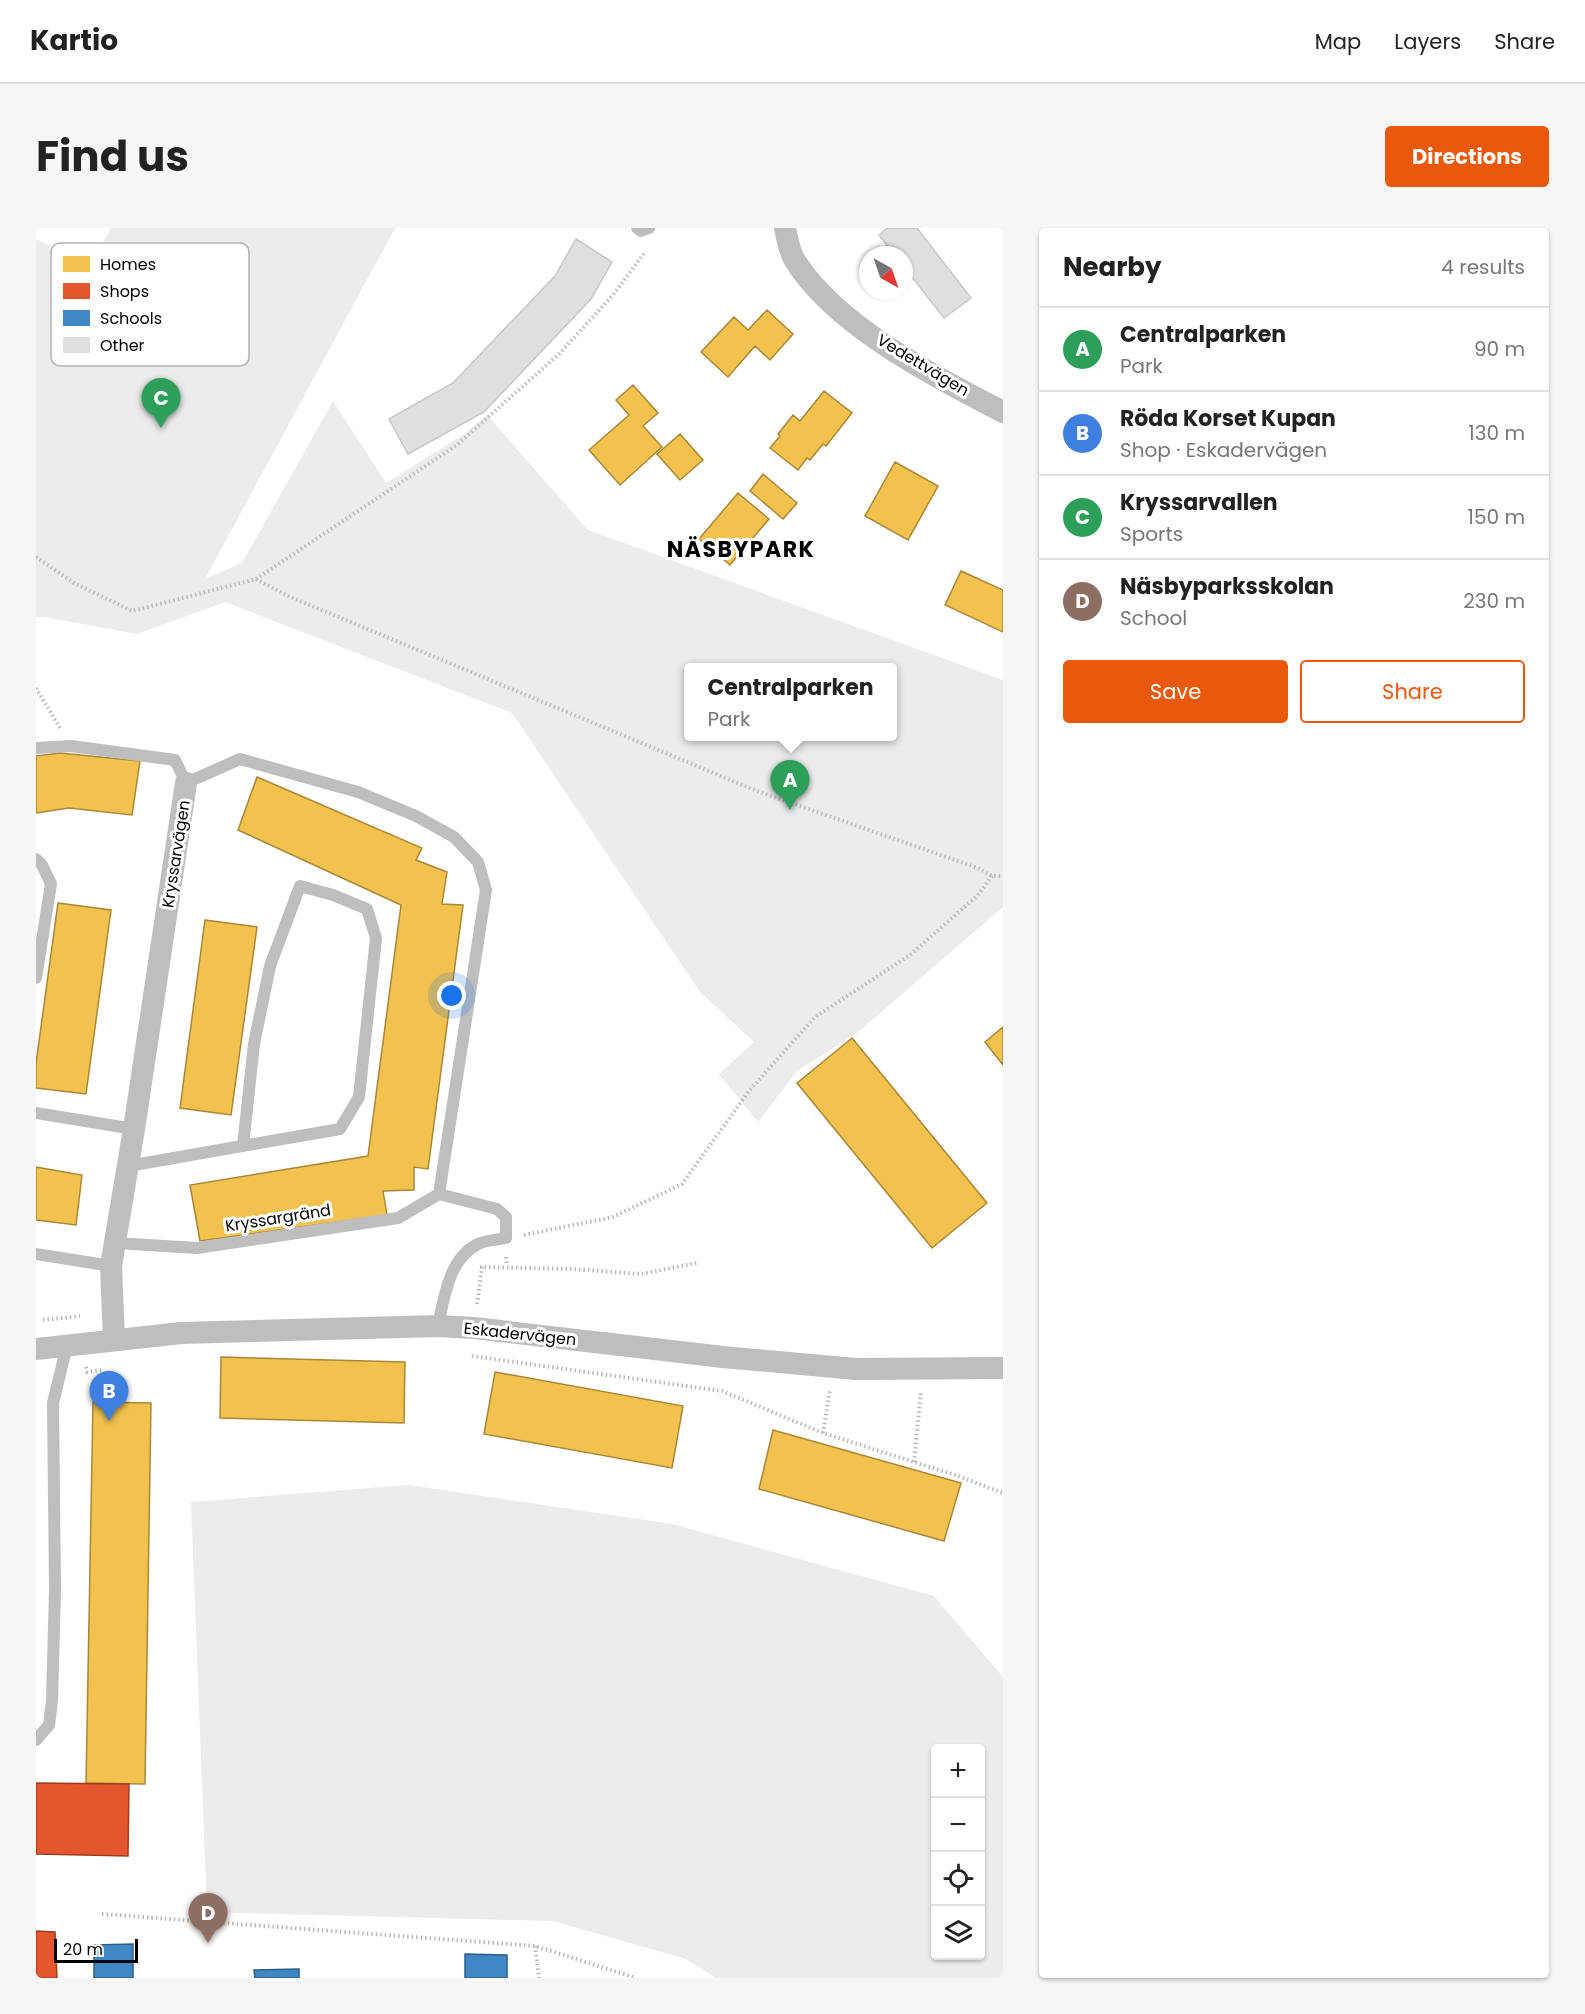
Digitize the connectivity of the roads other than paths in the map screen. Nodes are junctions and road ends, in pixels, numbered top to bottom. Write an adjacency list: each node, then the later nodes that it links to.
1 (637, 228): 2 (lane)
2 (650, 228)
3 (785, 228): 4 (street, Vedettvägen)
4 (1003, 412)
5 (36, 748): 6 (lane)
6 (186, 783): 10 (street, Kryssarvägen); 13 (lane, Kryssarvägen)
7 (36, 859): 8 (lane)
8 (36, 978)
9 (36, 1113): 10 (lane)
10 (134, 1129): 12 (street, Kryssarvägen)
11 (243, 1146): 11 (lane); 12 (lane)
12 (128, 1166): 14 (street, Kryssarvägen)
13 (439, 1194): 14 (lane, Kryssargränd); 17 (lane)
14 (115, 1243): 16 (street, Kryssarvägen)
15 (36, 1254): 16 (lane)
16 (111, 1266): 18 (street, Kryssarvägen)
17 (438, 1326): 18 (street, Eskadervägen); 21 (street, Eskadervägen)
18 (114, 1340): 19 (street, Eskadervägen)
19 (75, 1345): 20 (street, Eskadervägen); 22 (lane)
20 (36, 1349)
21 (1003, 1368)
22 (36, 1740)

